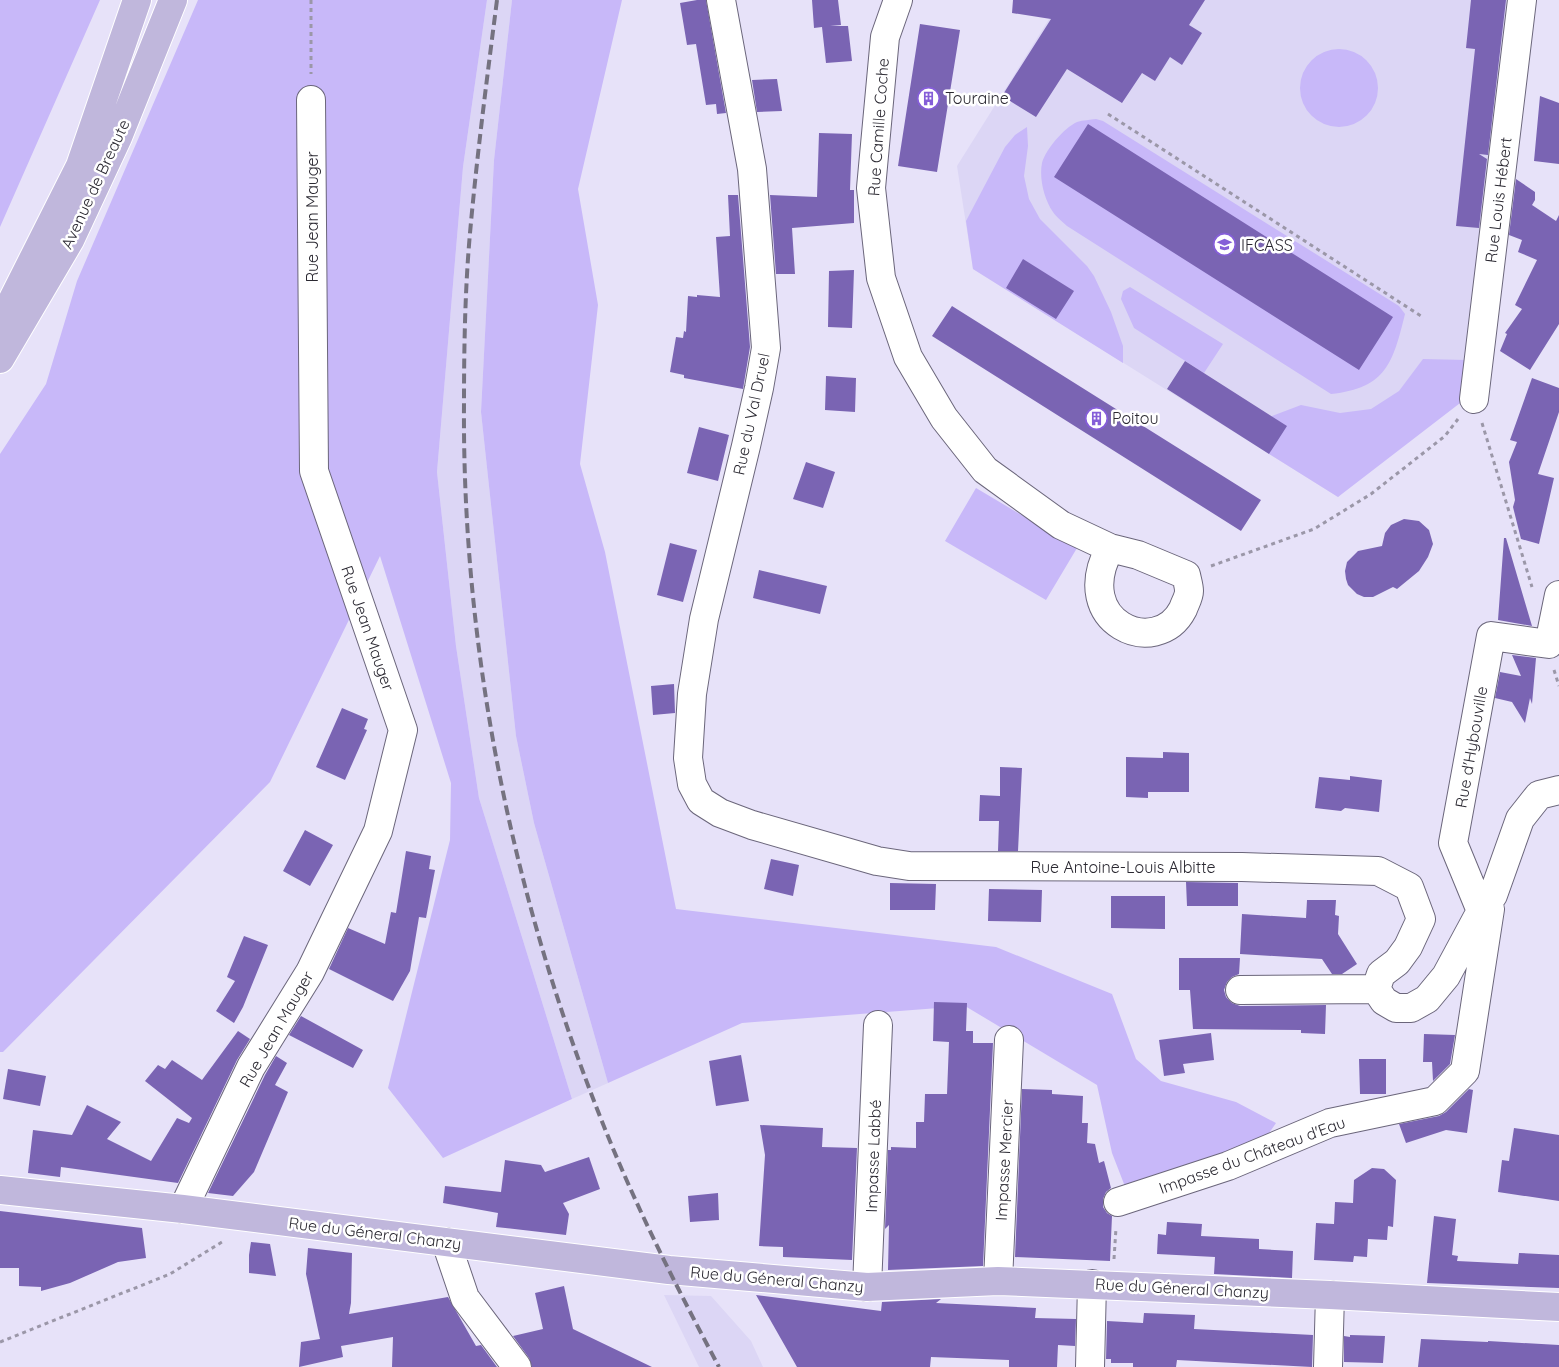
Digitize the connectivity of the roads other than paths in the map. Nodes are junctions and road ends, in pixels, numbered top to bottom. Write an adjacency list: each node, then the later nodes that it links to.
1 (137, 0): 7 (main road, Avenue de Breaute)
2 (173, 0): 8 (main road, Avenue de Breaute)
3 (721, 0): 13 (street, Rue du Val Druel)
4 (898, 0): 10 (street, Rue Camille Coche)
5 (1522, 0): 9 (street, Rue Louis Hébert)
6 (311, 100): 21 (street, Rue Jean Mauger)
7 (0, 319)
8 (0, 359)
9 (1474, 399)
10 (1110, 548): 10 (street, Rue Camille Coche)
11 (1559, 595): 14 (street, Rue d'Hybouville)
12 (1559, 790): 14 (street)
13 (720, 813): 15 (street, Rue Antoine-Louis Albitte)
14 (1487, 903): 15 (street); 20 (street, Impasse du Château d'Eau)
15 (1376, 989): 16 (street)
16 (1240, 990)
17 (878, 1025): 25 (street, Impasse Labbé)
18 (1009, 1040): 23 (street, Impasse Mercier)
19 (0, 1190): 21 (main road, Rue du Géneral Chanzy)
20 (1118, 1202)
21 (183, 1209): 22 (main road, Rue du Géneral Chanzy)
22 (446, 1242): 25 (main road, Rue du Géneral Chanzy); 28 (street)
23 (998, 1281): 24 (main road, Rue du Géneral Chanzy); 25 (main road, Rue du Géneral Chanzy)
24 (1102, 1284): 26 (main road, Rue du Géneral Chanzy); 29 (street)
25 (867, 1287)
26 (1330, 1295): 27 (main road, Rue du Géneral Chanzy); 30 (street)
27 (1559, 1307)
28 (517, 1367)
29 (1090, 1367)
30 (1328, 1367)

